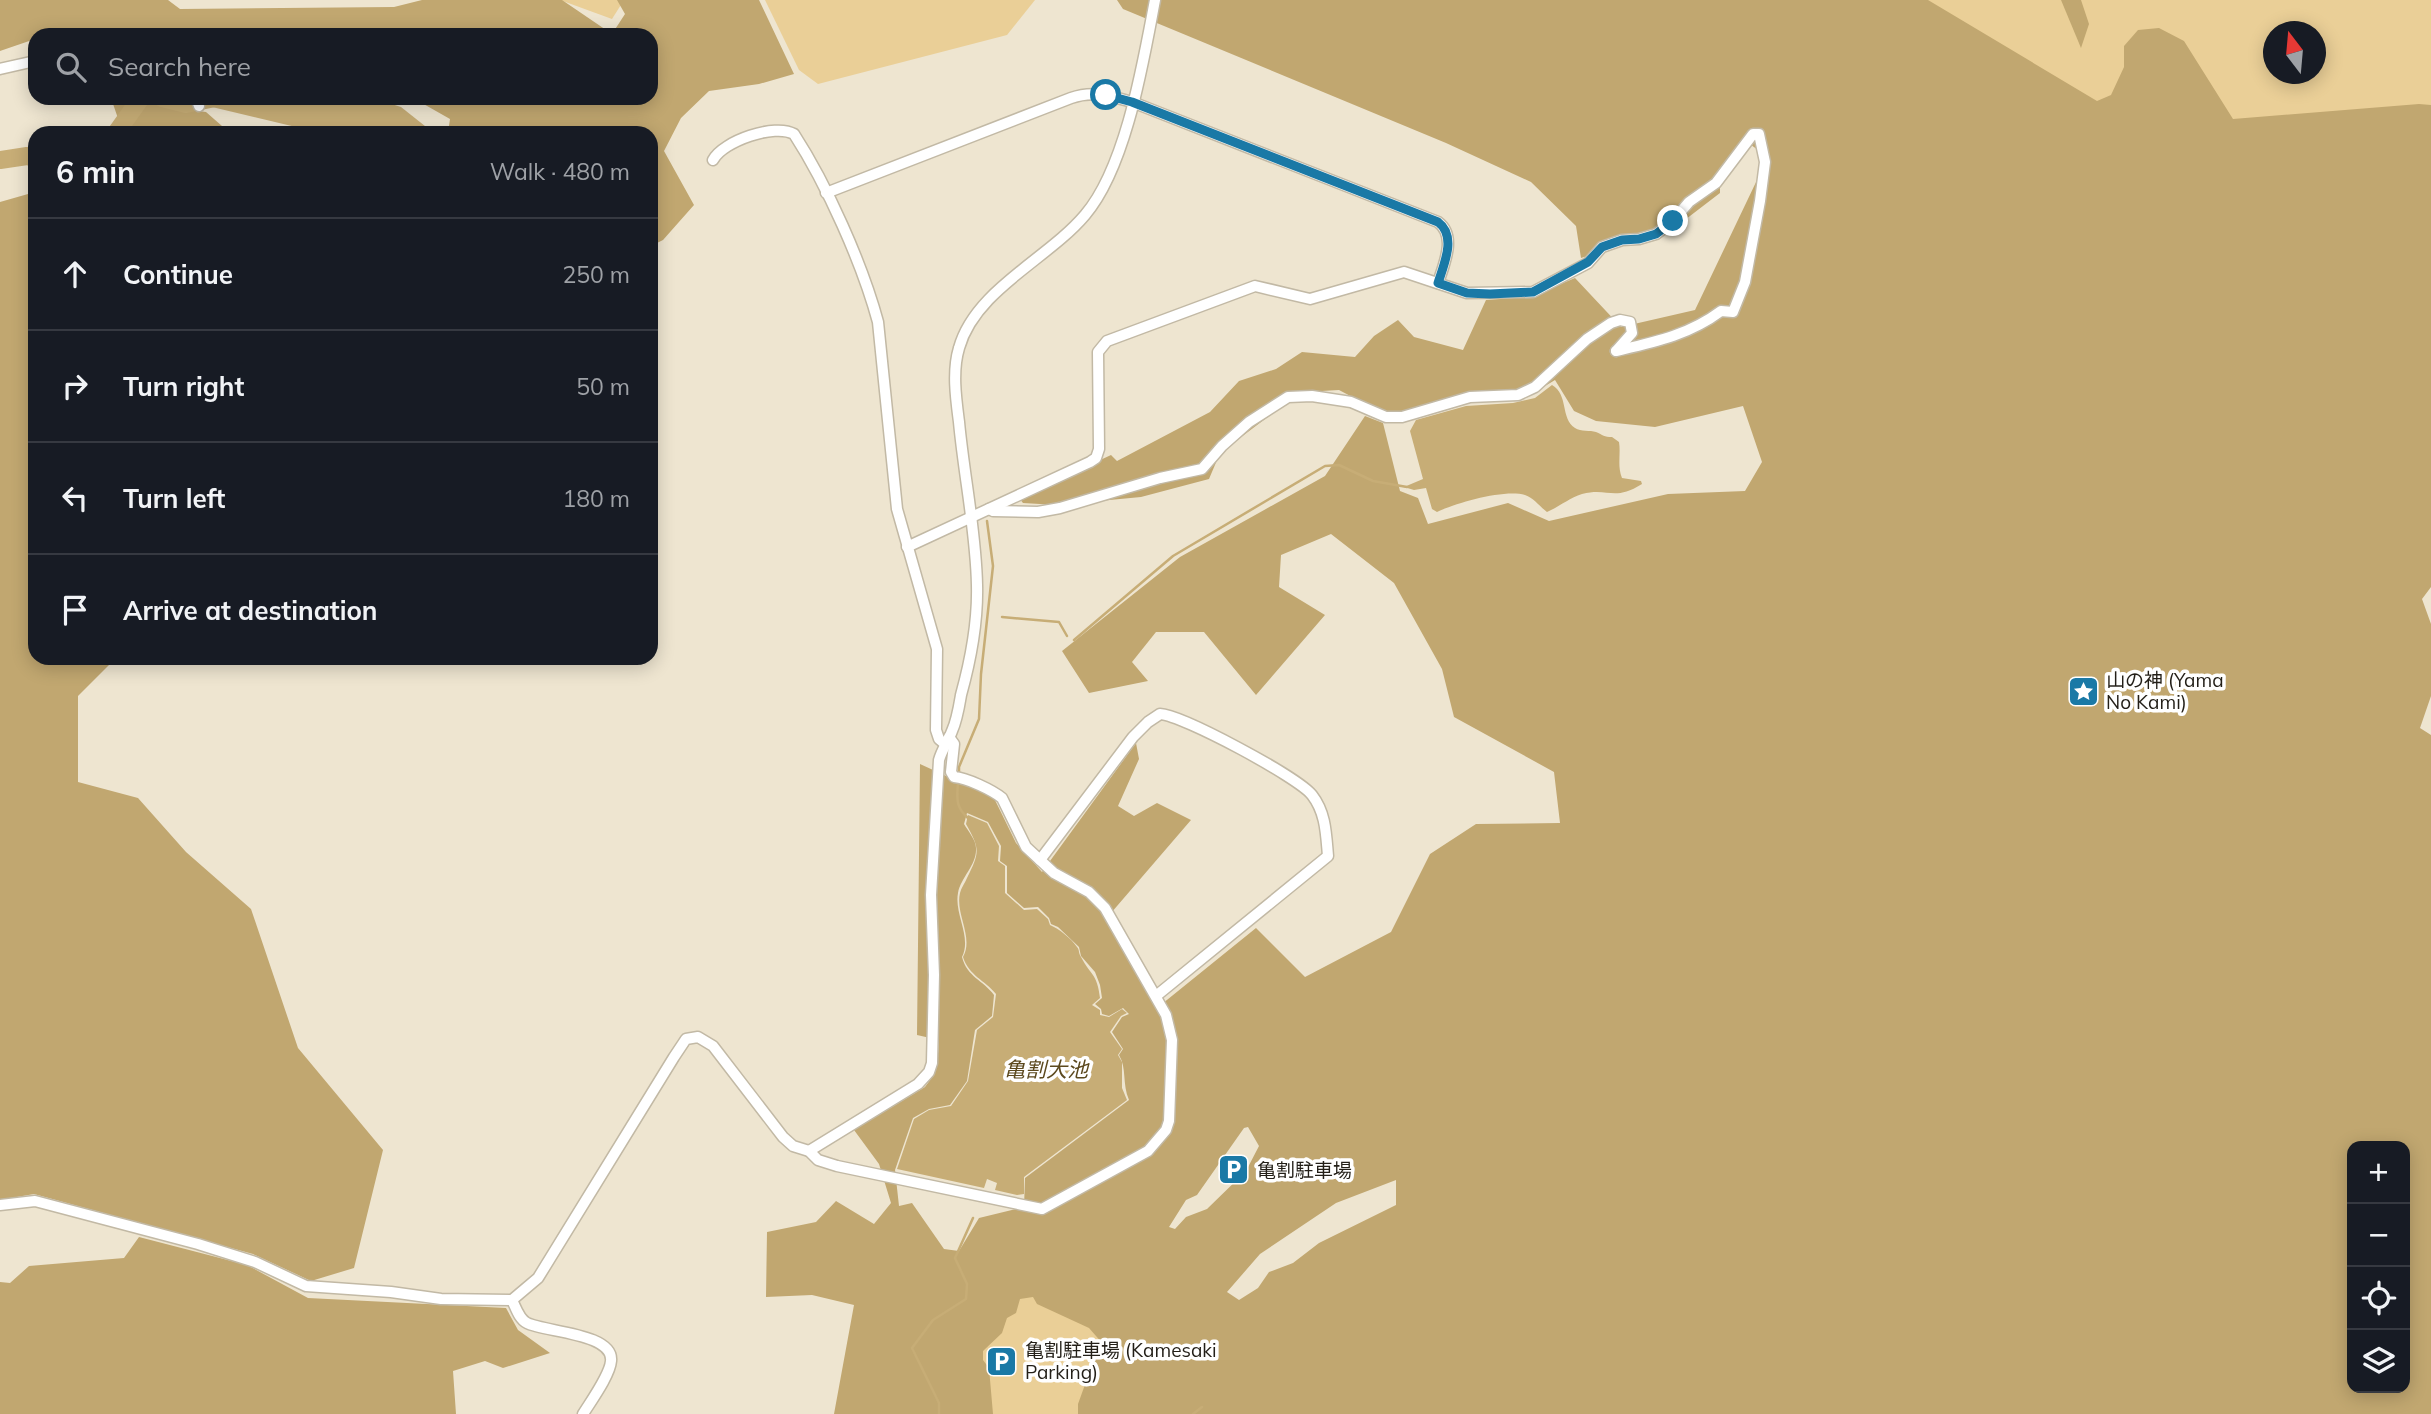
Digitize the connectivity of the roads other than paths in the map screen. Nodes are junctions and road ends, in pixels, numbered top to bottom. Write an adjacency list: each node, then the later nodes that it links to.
1 (1155, 0): 4 (street)
2 (28, 63): 3 (street)
3 (0, 69)
4 (1132, 102): 6 (street); 7 (street); 9 (street)
5 (713, 160): 6 (street)
6 (827, 193): 10 (street)
7 (1438, 283): 8 (street); 8 (street)
8 (989, 509): 9 (street)
9 (971, 517): 10 (street); 11 (street)
10 (907, 547): 11 (street)
11 (947, 740): 12 (street); 14 (street)
12 (1040, 860): 13 (street); 13 (street)
13 (1156, 996): 14 (street)
14 (809, 1151): 16 (street)
15 (0, 1205): 16 (street)
16 (512, 1300): 17 (street)
17 (583, 1414)

